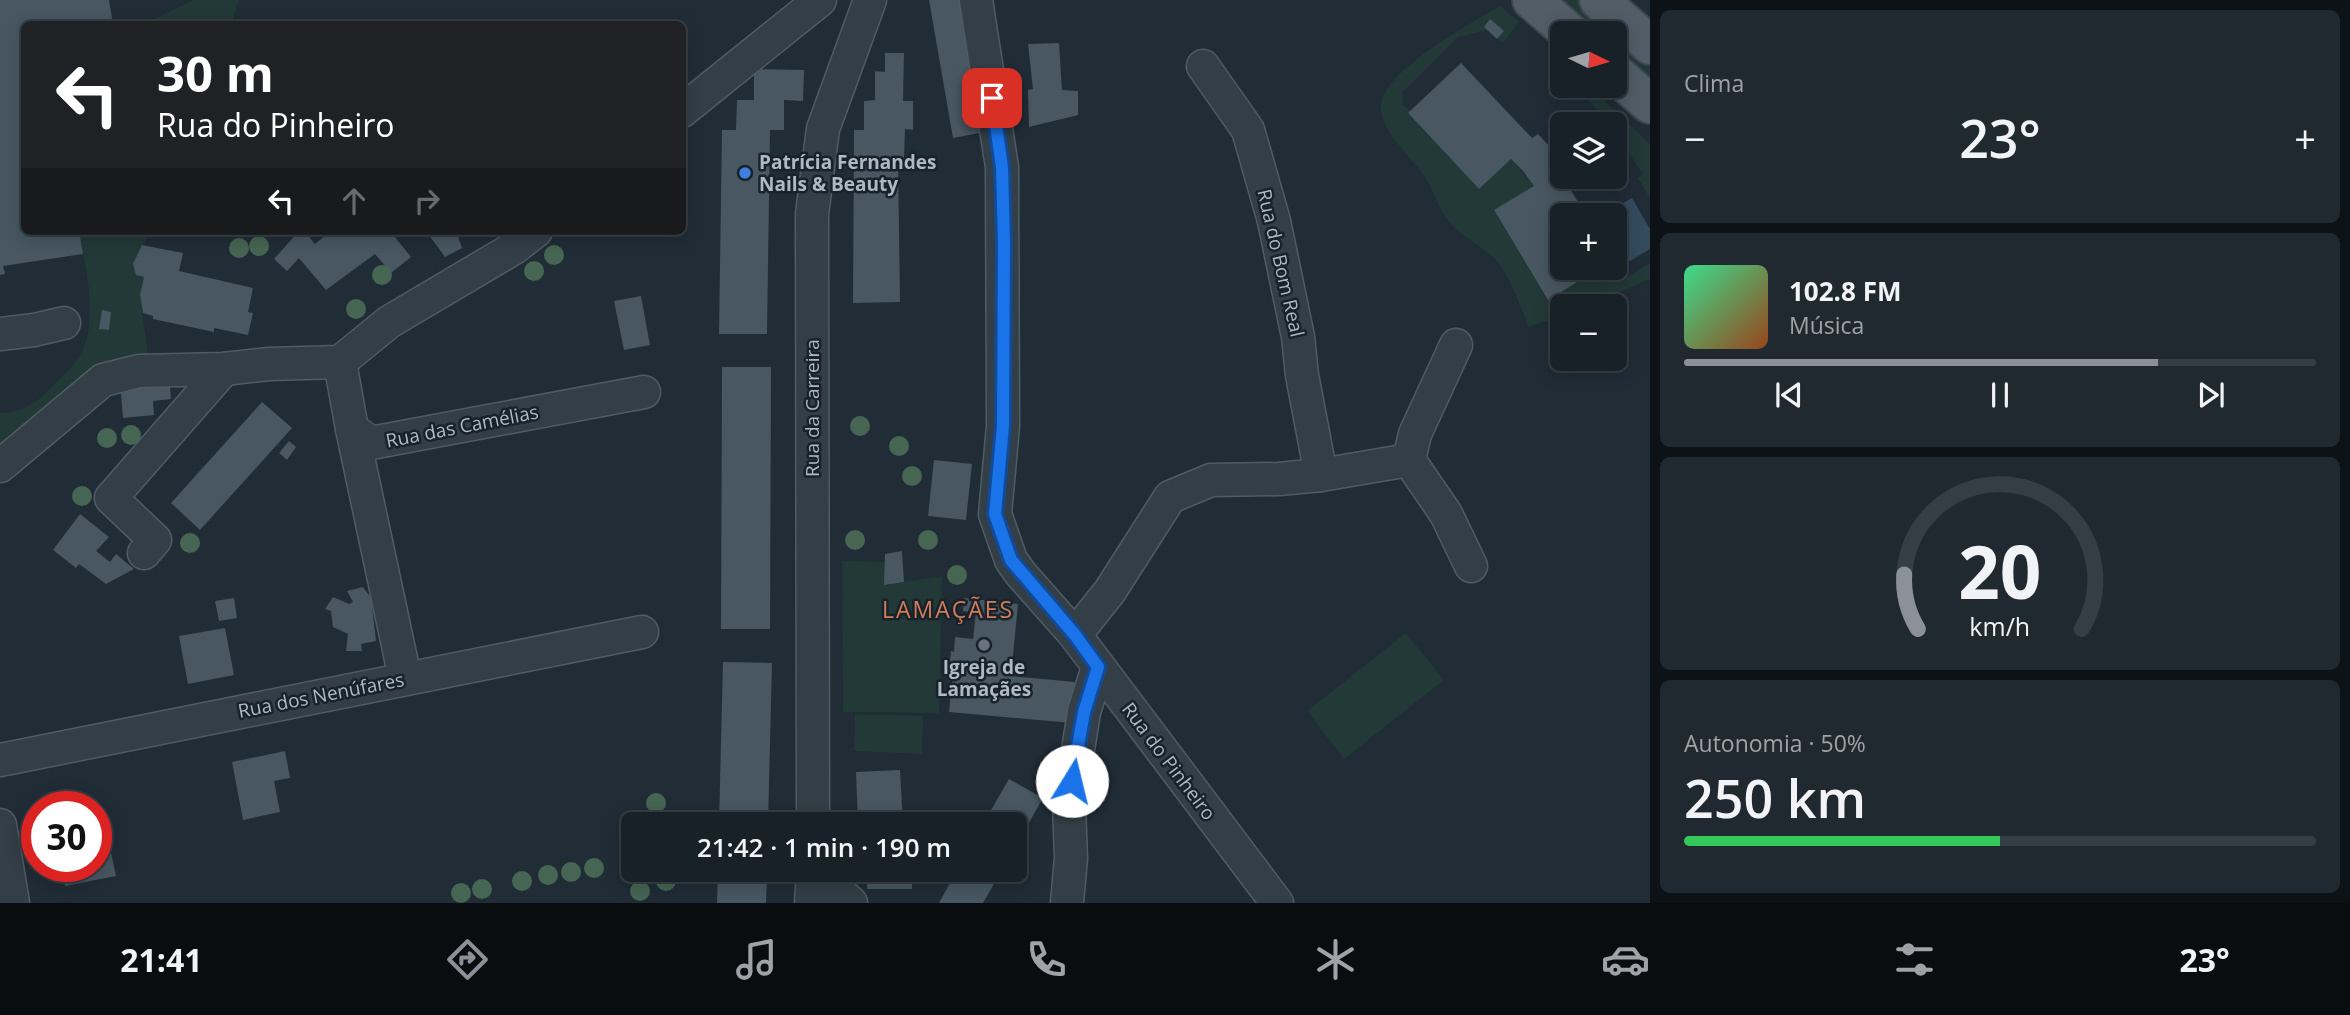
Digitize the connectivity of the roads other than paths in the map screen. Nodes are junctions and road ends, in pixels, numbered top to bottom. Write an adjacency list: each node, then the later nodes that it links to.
1 (820, 0): 11 (street)
2 (870, 0): 30 (street, Rua da Carreira)
3 (976, 0): 26 (street, Rua do Pinheiro)
4 (1532, 0): 6 (main road)
5 (1599, 0): 7 (main road)
6 (1556, 21)
7 (1650, 45)
8 (1203, 66): 22 (street, Rua do Bom Real)
9 (1628, 85): 10 (main road)
10 (1650, 104)
11 (686, 108)
12 (531, 235): 16 (street)
13 (64, 323): 14 (street)
14 (0, 334)
15 (1456, 345): 20 (street)
16 (340, 362): 17 (street); 19 (street)
17 (224, 369): 21 (street); 23 (street)
18 (644, 392): 19 (street, Rua das Camélias)
19 (352, 429): 28 (street)
20 (1409, 460): 22 (street); 24 (street)
21 (0, 466)
22 (1321, 475): 26 (street)
23 (144, 553)
24 (1471, 566)
25 (642, 632): 28 (street, Rua dos Nenúfares)
26 (1075, 635): 27 (street, Rua do Pinheiro)
27 (1098, 667): 37 (street); 38 (street, Rua do Pinheiro)
28 (405, 678): 29 (street, Rua dos Nenúfares)
29 (0, 760)
30 (813, 812)
31 (0, 825): 34 (street)
32 (813, 882): 35 (street)
33 (827, 882): 36 (street)
34 (13, 903)
35 (811, 903)
36 (850, 903)
37 (1068, 903)
38 (1277, 903)

